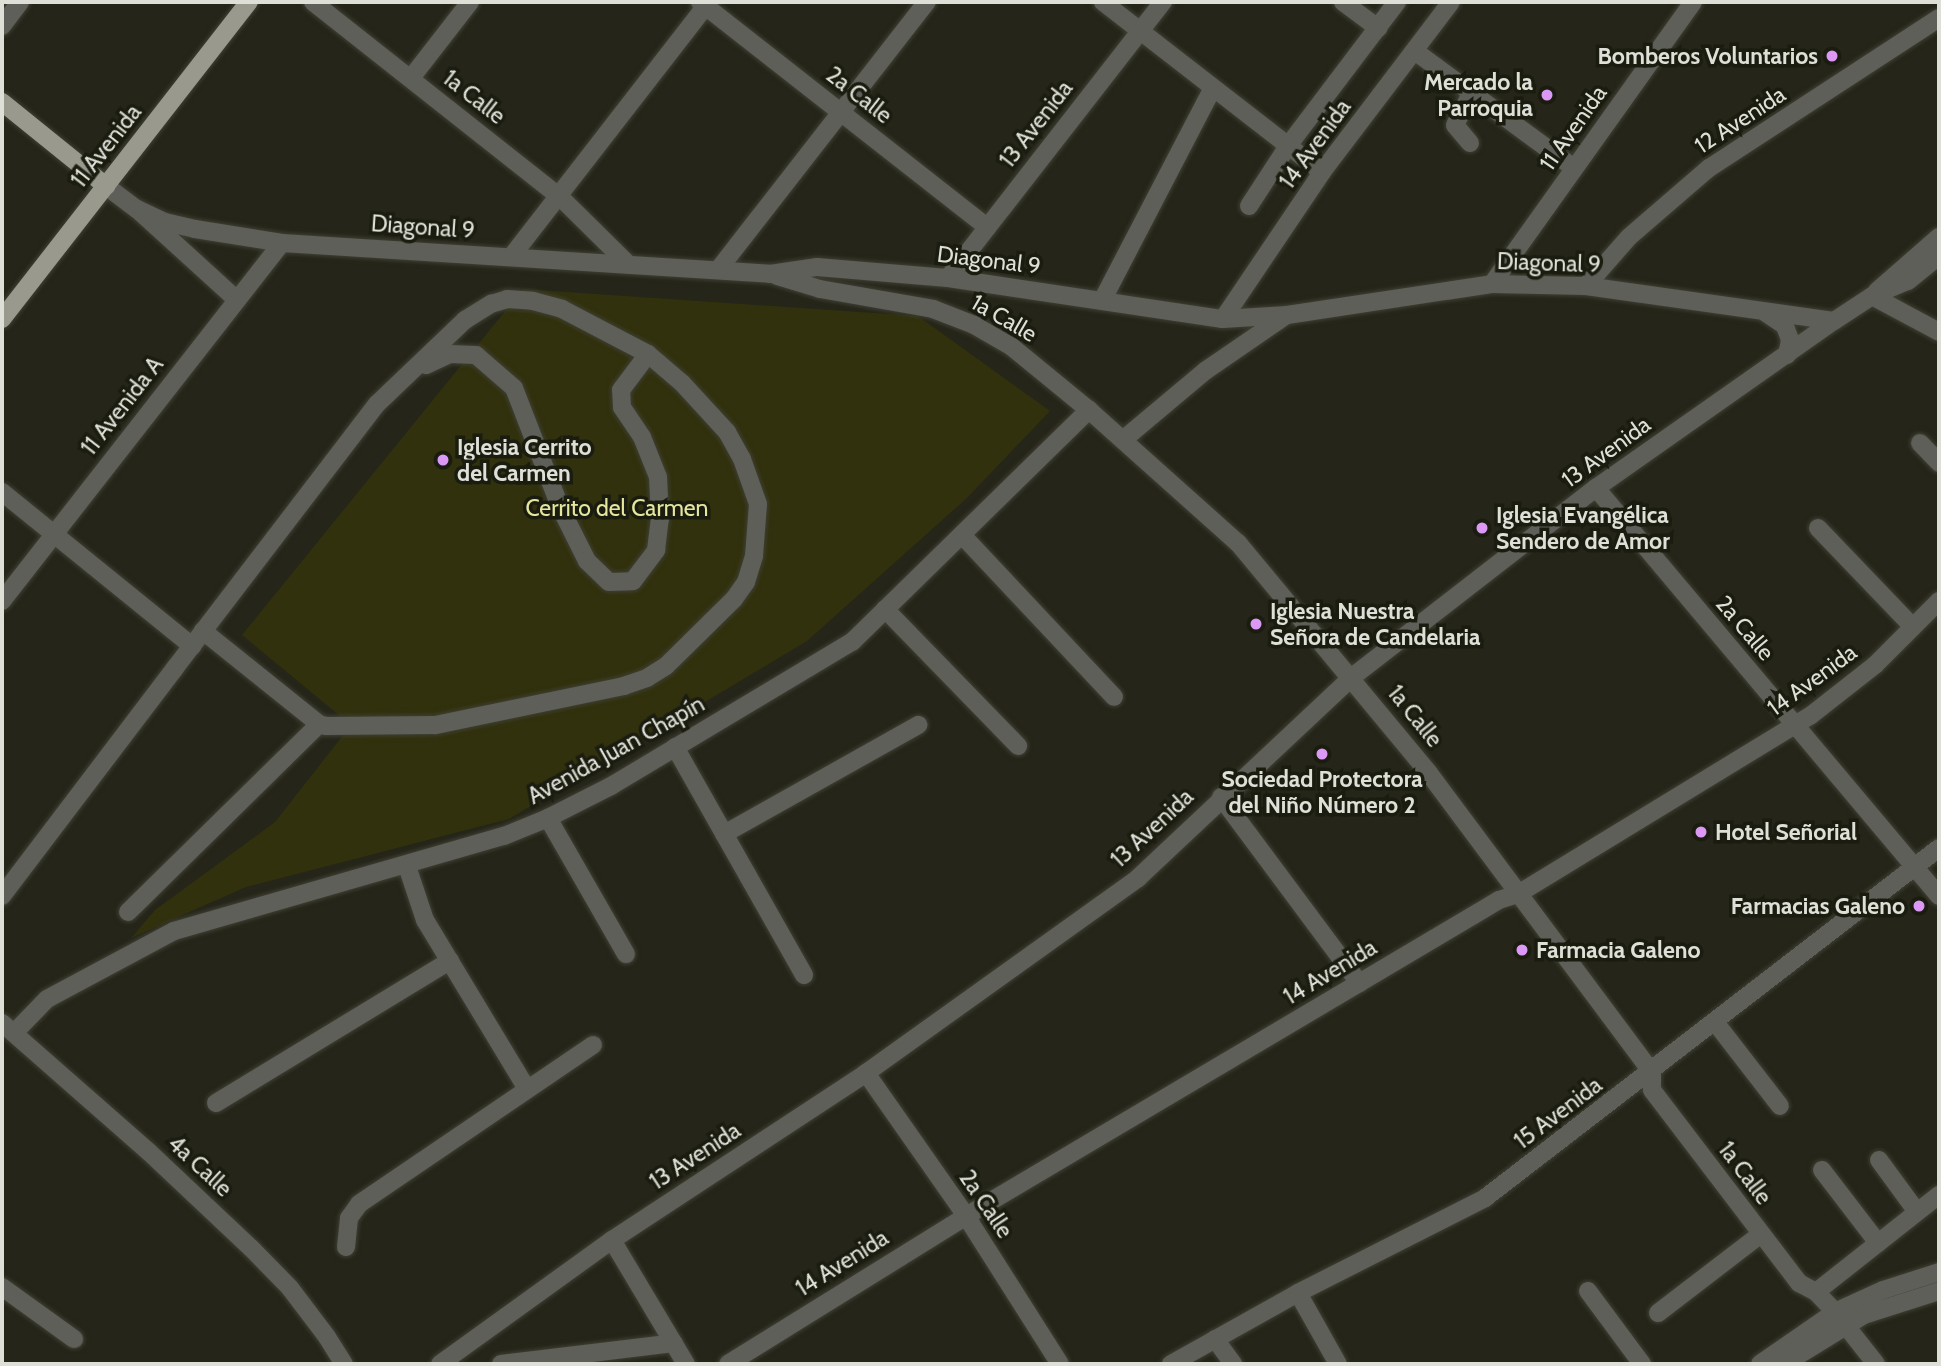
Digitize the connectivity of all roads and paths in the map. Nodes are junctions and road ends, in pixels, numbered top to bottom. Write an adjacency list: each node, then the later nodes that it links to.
1 (20, 2): 14 (street)
2 (249, 2): 27 (main road, 11 Avenida)
3 (313, 2): 18 (street, 1a Calle)
4 (470, 2): 18 (street)
5 (927, 2): 22 (street)
6 (1103, 2): 16 (street)
7 (1163, 2): 16 (street, 13 Avenida)
8 (1343, 2): 15 (street)
9 (1397, 2): 15 (street, 14 Avenida)
10 (1451, 2): 17 (street, 14 Avenida)
11 (1693, 2): 25 (street, 11 Avenida)
12 (705, 3): 22 (street, 2a Calle); 28 (street)
13 (1939, 18): 41 (street, 12 Avenida)
14 (2, 26)
15 (1378, 28): 24 (street, 14 Avenida)
16 (1140, 31): 19 (street); 31 (street, 13 Avenida)
17 (1416, 52): 20 (street); 26 (street, 14 Avenida)
18 (411, 78): 28 (street, 1a Calle)
19 (1213, 88): 24 (street); 43 (street)
20 (1471, 93): 23 (street); 25 (street)
21 (2, 102): 27 (main road)
22 (841, 112): 31 (street, 2a Calle); 37 (street)
23 (1470, 143)
24 (1289, 146): 26 (street); 29 (street, 14 Avenida)
25 (1574, 168): 40 (street, 11 Avenida)
26 (1322, 172): 48 (street, 14 Avenida)
27 (106, 186): 30 (street); 47 (main road, 11 Avenida)
28 (559, 196): 35 (street); 36 (street, 1a Calle)
29 (1249, 205)
30 (137, 209): 33 (street, Diagonal 9); 44 (street)
31 (987, 227): 39 (street, 13 Avenida)
32 (1939, 237): 42 (street, 13 Avenida)
33 (282, 243): 35 (street, Diagonal 9); 44 (street, 11 Avenida A)
34 (1939, 256): 42 (street, 13 Avenida)
35 (510, 257): 36 (street, Diagonal 9)
36 (629, 265): 37 (street, Diagonal 9)
37 (718, 270): 38 (street, Diagonal 9)
38 (770, 274): 39 (street, Diagonal 9); 54 (street, 1a Calle)
39 (948, 278): 43 (street, Diagonal 9)
40 (1492, 284): 41 (street, Diagonal 9); 46 (street, Diagonal 9)
41 (1586, 286): 45 (street, Diagonal 9)
42 (1872, 296): 49 (street, 13 Avenida); 50 (street)
43 (1103, 299): 48 (street, Diagonal 9)
44 (237, 300): 61 (street, 11 Avenida A)
45 (1759, 310): 49 (street, Diagonal 9); 52 (street)
46 (1287, 315): 48 (street, Diagonal 9); 55 (street)
47 (2, 319)
48 (1223, 320)
49 (1834, 321): 52 (street, 13 Avenida)
50 (1939, 332)
51 (648, 354): 53 (street); 53 (street); 71 (street)
52 (1787, 355): 58 (street, 13 Avenida)
53 (413, 371): 67 (street)
54 (1089, 410): 55 (street, 1a Calle); 62 (street, Avenida Juan Chapín)
55 (1124, 439): 69 (street, 1a Calle)
56 (1920, 443): 57 (street)
57 (1939, 463)
58 (1596, 488): 69 (street, 13 Avenida); 73 (street, 2a Calle)
59 (2, 492): 61 (street)
60 (1818, 528): 66 (street)
61 (53, 533): 63 (street, 11 Avenida A); 68 (street)
62 (962, 535): 65 (street, Avenida Juan Chapín); 70 (street)
63 (2, 601)
64 (1939, 601): 66 (street, 14 Avenida)
65 (886, 609): 74 (street); 75 (street, Avenida Juan Chapín)
66 (1913, 627): 73 (street, 14 Avenida)
67 (203, 631): 68 (street); 71 (street)
68 (192, 646): 82 (street)
69 (1352, 677): 76 (street, 13 Avenida); 83 (street, 1a Calle)
70 (1114, 697)
71 (318, 724): 86 (street)
72 (918, 725): 78 (street)
73 (1794, 726): 81 (street, 2a Calle); 83 (street, 14 Avenida)
74 (1018, 746)
75 (675, 747): 77 (street, Avenida Juan Chapín); 78 (street)
76 (1221, 797): 90 (street); 95 (street, 13 Avenida)
77 (548, 818): 80 (street, Avenida Juan Chapín); 87 (street)
78 (724, 834): 89 (street)
79 (1939, 848): 81 (street, 15 Avenida)
80 (407, 866): 88 (street); 92 (street, Avenida Juan Chapín)
81 (1915, 869): 84 (street, 2a Calle); 91 (street, 15 Avenida)
82 (8, 873): 85 (street)
83 (1518, 894): 90 (street, 14 Avenida); 94 (street, 1a Calle)
84 (1939, 895)
85 (2, 896)
86 (128, 912)
87 (626, 954)
88 (450, 961): 96 (street); 97 (street)
89 (804, 975)
90 (1359, 983): 103 (street, 14 Avenida)
91 (1715, 1022): 94 (street, 15 Avenida); 98 (street)
92 (8, 1028): 120 (street, 4a Calle)
93 (593, 1045): 96 (street)
94 (1652, 1072): 104 (street, 1a Calle); 113 (street, 15 Avenida)
95 (866, 1073): 103 (street, 2a Calle); 105 (street, 13 Avenida)
96 (527, 1089): 107 (street)
97 (216, 1103)
98 (1780, 1106)
99 (1879, 1160): 102 (street)
100 (1822, 1170): 106 (street)
101 (1939, 1195): 102 (street)
102 (1917, 1212): 106 (street)
103 (966, 1216): 124 (street, 14 Avenida); 125 (street, 2a Calle)
104 (1761, 1234): 112 (street, 1a Calle); 114 (street)
105 (612, 1240): 118 (street); 121 (street, 13 Avenida)
106 (1878, 1242): 112 (street)
107 (346, 1247)
108 (1939, 1272): 115 (street)
109 (2, 1287): 116 (street)
110 (1588, 1291): 129 (street)
111 (1939, 1291): 115 (street)
112 (1816, 1292): 115 (street, 1a Calle)
113 (1298, 1293): 117 (street, 15 Avenida); 128 (street)
114 (1658, 1313)
115 (1840, 1318): 130 (street); 131 (street); 132 (street, 1a Calle)
116 (74, 1339)
117 (1215, 1339): 126 (street, 15 Avenida); 127 (street)
118 (674, 1343): 119 (street); 123 (street)
119 (638, 1356): 122 (street)
120 (344, 1364)
121 (439, 1364)
122 (501, 1364)
123 (686, 1364)
124 (728, 1364)
125 (1060, 1364)
126 (1171, 1364)
127 (1233, 1364)
128 (1338, 1364)
129 (1642, 1364)
130 (1760, 1364)
131 (1784, 1364)
132 (1876, 1364)

